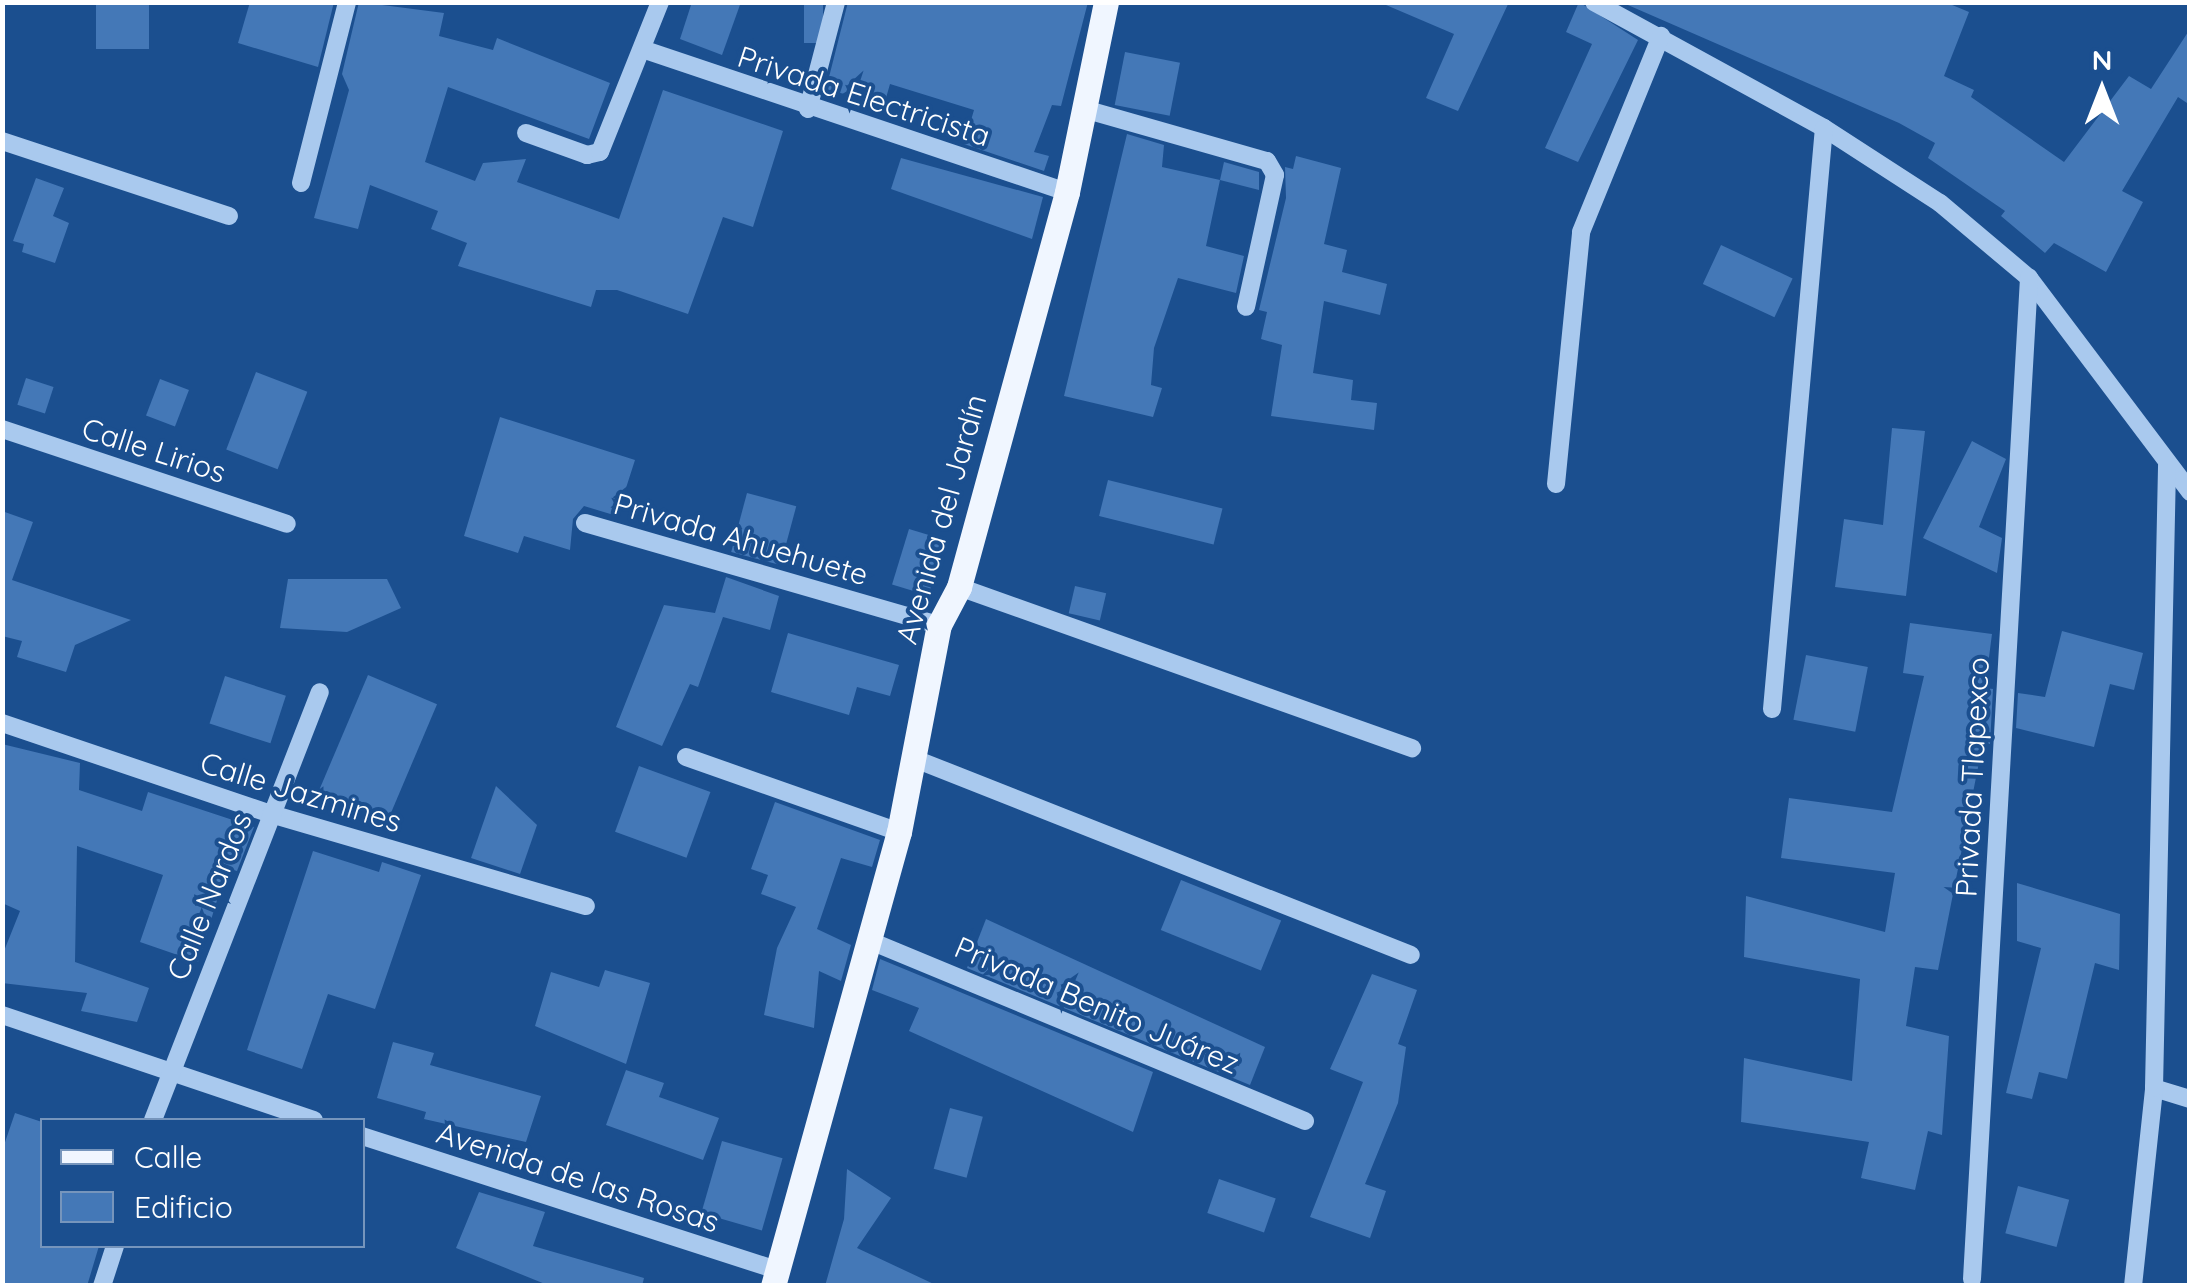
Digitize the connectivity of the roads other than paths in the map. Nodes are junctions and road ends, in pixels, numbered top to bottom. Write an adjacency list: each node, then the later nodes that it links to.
1 (347, 2): 13 (street)
2 (660, 2): 7 (street)
3 (836, 2): 8 (street)
4 (1106, 2): 9 (main road, Avenida del Jardín)
5 (1594, 2): 6 (street)
6 (1661, 36): 10 (street); 20 (street)
7 (645, 50): 8 (street, Privada Electricista); 11 (street)
8 (808, 108): 14 (street, Privada Electricista)
9 (1084, 109): 14 (main road, Avenida del Jardín); 17 (street)
10 (1824, 128): 16 (street); 27 (street)
11 (526, 132)
12 (2, 141): 15 (street)
13 (300, 183)
14 (1067, 192): 24 (main road, Avenida del Jardín)
15 (229, 216)
16 (2029, 278): 19 (street); 47 (street, Privada Tlapexco)
17 (1246, 307)
18 (2, 429): 22 (street, Calle Lirios)
19 (2166, 466): 21 (street); 39 (street)
20 (1556, 484)
21 (2190, 492)
22 (287, 524)
23 (585, 524): 25 (street, Privada Ahuehuete)
24 (959, 587): 25 (main road, Avenida del Jardín); 29 (street)
25 (939, 625): 31 (main road, Avenida del Jardín)
26 (320, 692): 32 (street, Calle Nardos)
27 (1772, 709)
28 (2, 722): 32 (street, Calle Jazmines)
29 (1412, 748)
30 (686, 757): 33 (street)
31 (915, 759): 33 (main road, Avenida del Jardín); 36 (street)
32 (272, 814): 34 (street, Calle Jazmines); 38 (street, Calle Nardos)
33 (899, 832): 35 (main road, Avenida del Jardín)
34 (586, 906)
35 (868, 940): 43 (street, Privada Benito Juárez); 46 (main road, Avenida del Jardín)
36 (1411, 956)
37 (2, 1014): 38 (street)
38 (168, 1073): 41 (street, Calle Nardos); 42 (street)
39 (2154, 1088): 40 (street); 49 (street)
40 (2190, 1099)
41 (154, 1118)
42 (308, 1118)
43 (1305, 1121)
44 (365, 1137): 46 (street, Avenida de las Rosas)
45 (114, 1248): 48 (street)
46 (775, 1278)
47 (1972, 1279)
48 (102, 1286)
49 (2133, 1286)

